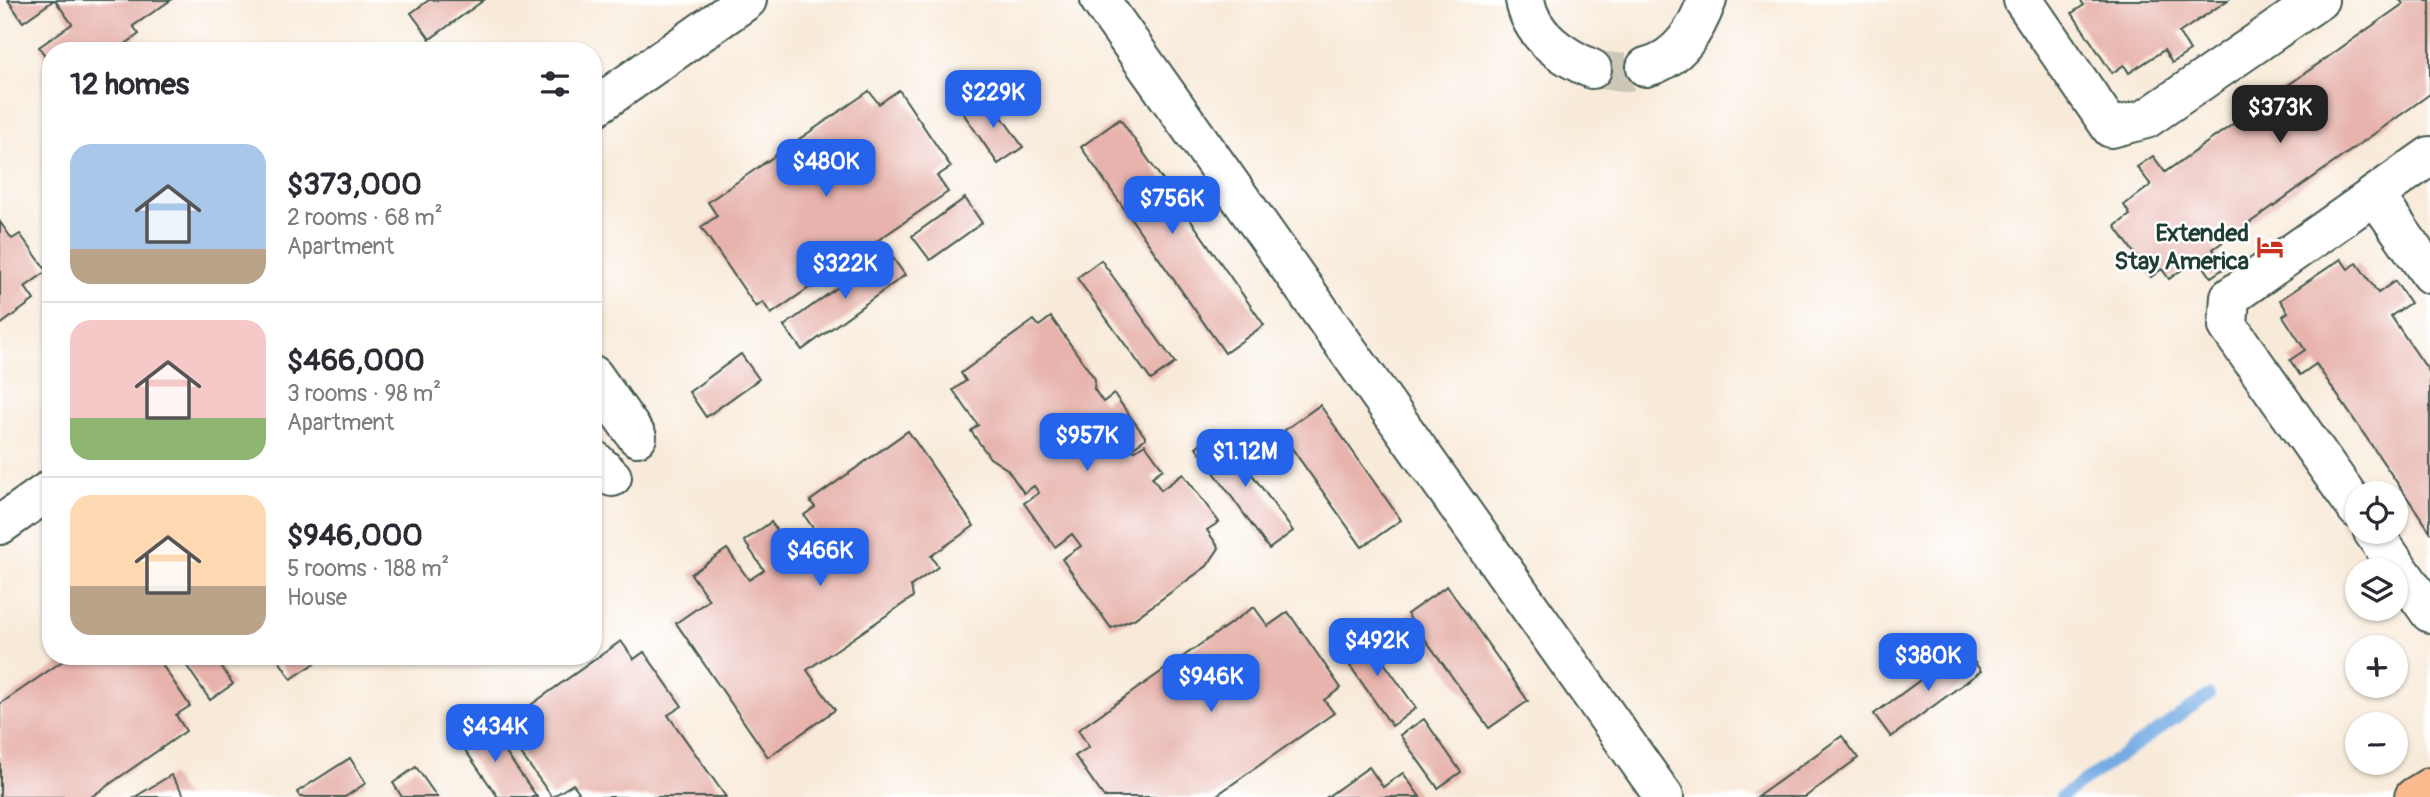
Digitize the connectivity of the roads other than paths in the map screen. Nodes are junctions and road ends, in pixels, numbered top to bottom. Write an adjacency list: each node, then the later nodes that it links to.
1 (747, 0): 9 (street)
2 (1100, 0): 21 (street)
3 (1525, 0): 8 (street)
4 (1707, 0): 7 (street)
5 (2023, 0): 6 (street)
6 (2319, 0)
7 (1646, 67)
8 (1592, 69)
9 (602, 102)
10 (2430, 156): 11 (street)
11 (2375, 195): 12 (street); 15 (street)
12 (2430, 274)
13 (602, 388): 14 (street)
14 (637, 437)
15 (2345, 492)
16 (42, 495): 17 (street)
17 (0, 525)
18 (2381, 544): 19 (street)
19 (2430, 613)
20 (2430, 787): 22 (highway)
21 (1664, 797)
22 (2414, 797)

